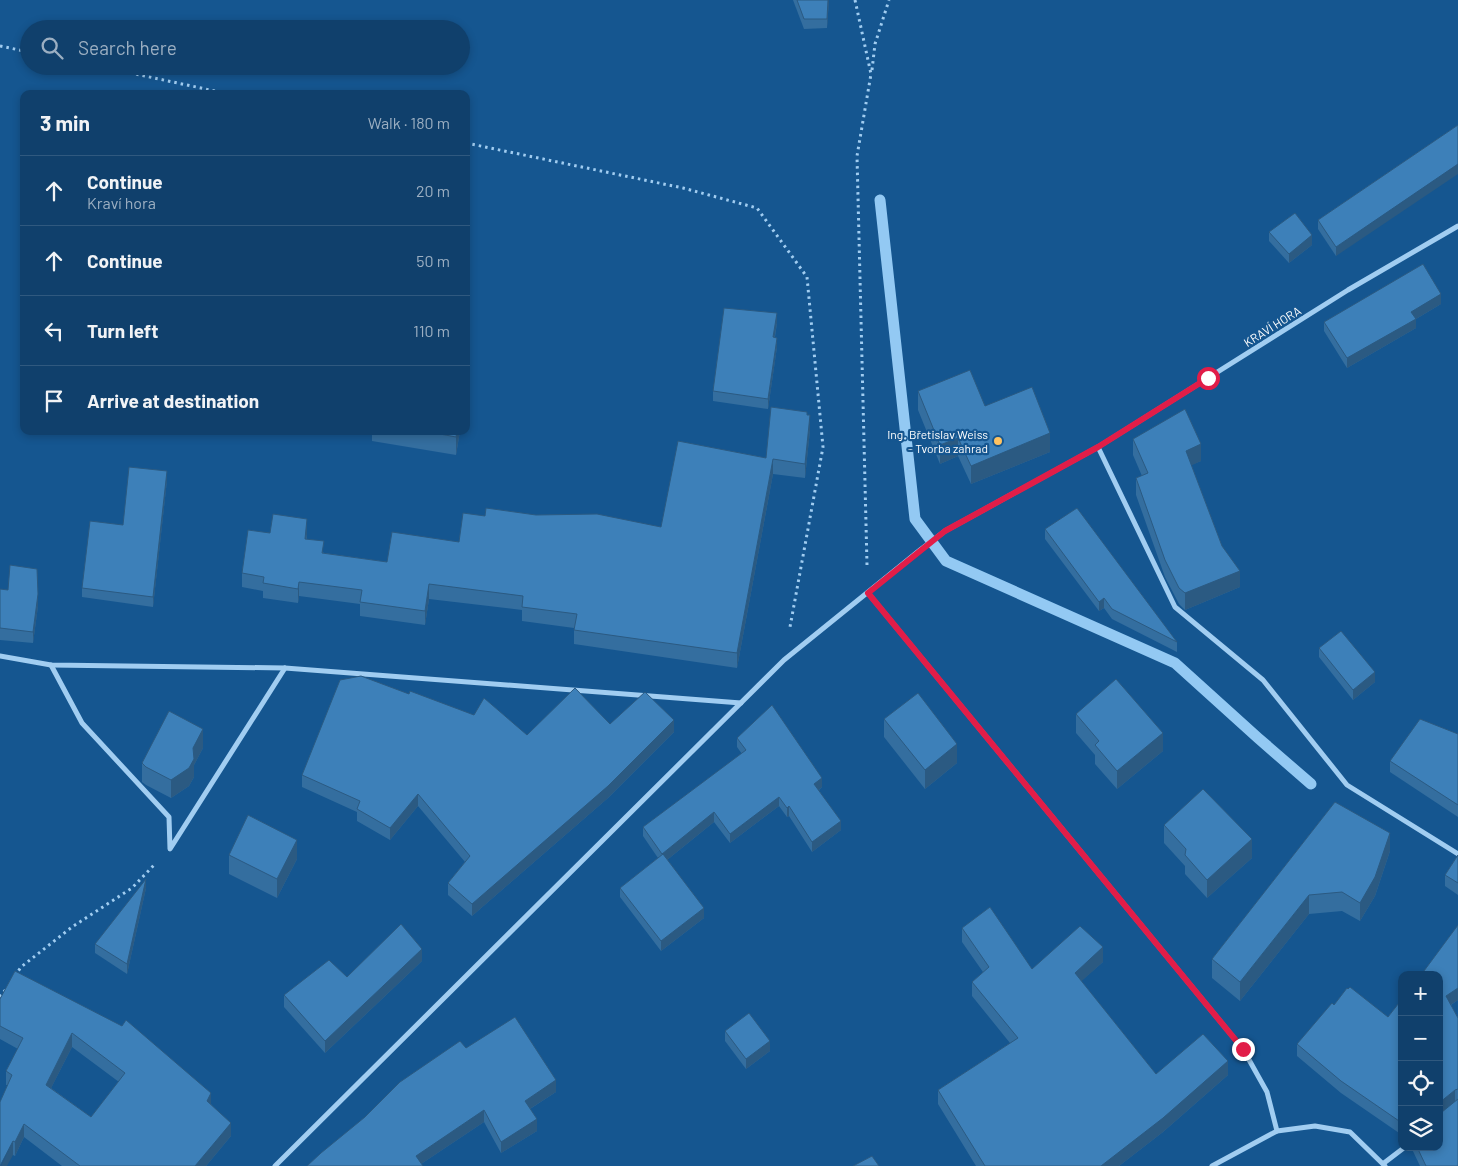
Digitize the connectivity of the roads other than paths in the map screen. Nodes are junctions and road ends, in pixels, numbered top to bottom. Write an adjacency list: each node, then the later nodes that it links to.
1 (1458, 226): 2 (street, KRAVÍ HORA)
2 (1098, 447): 3 (street, KRAVÍ HORA); 8 (street)
3 (868, 593): 7 (street, KRAVÍ HORA); 9 (street)
4 (0, 656): 5 (street)
5 (51, 665): 6 (street); 6 (street)
6 (285, 668): 7 (street)
7 (741, 703): 12 (street, KRAVÍ HORA)
8 (1458, 854)
9 (1277, 1131): 11 (street); 13 (street)
10 (1401, 1151): 11 (street)
11 (1385, 1165)
12 (275, 1166)
13 (1212, 1166)

